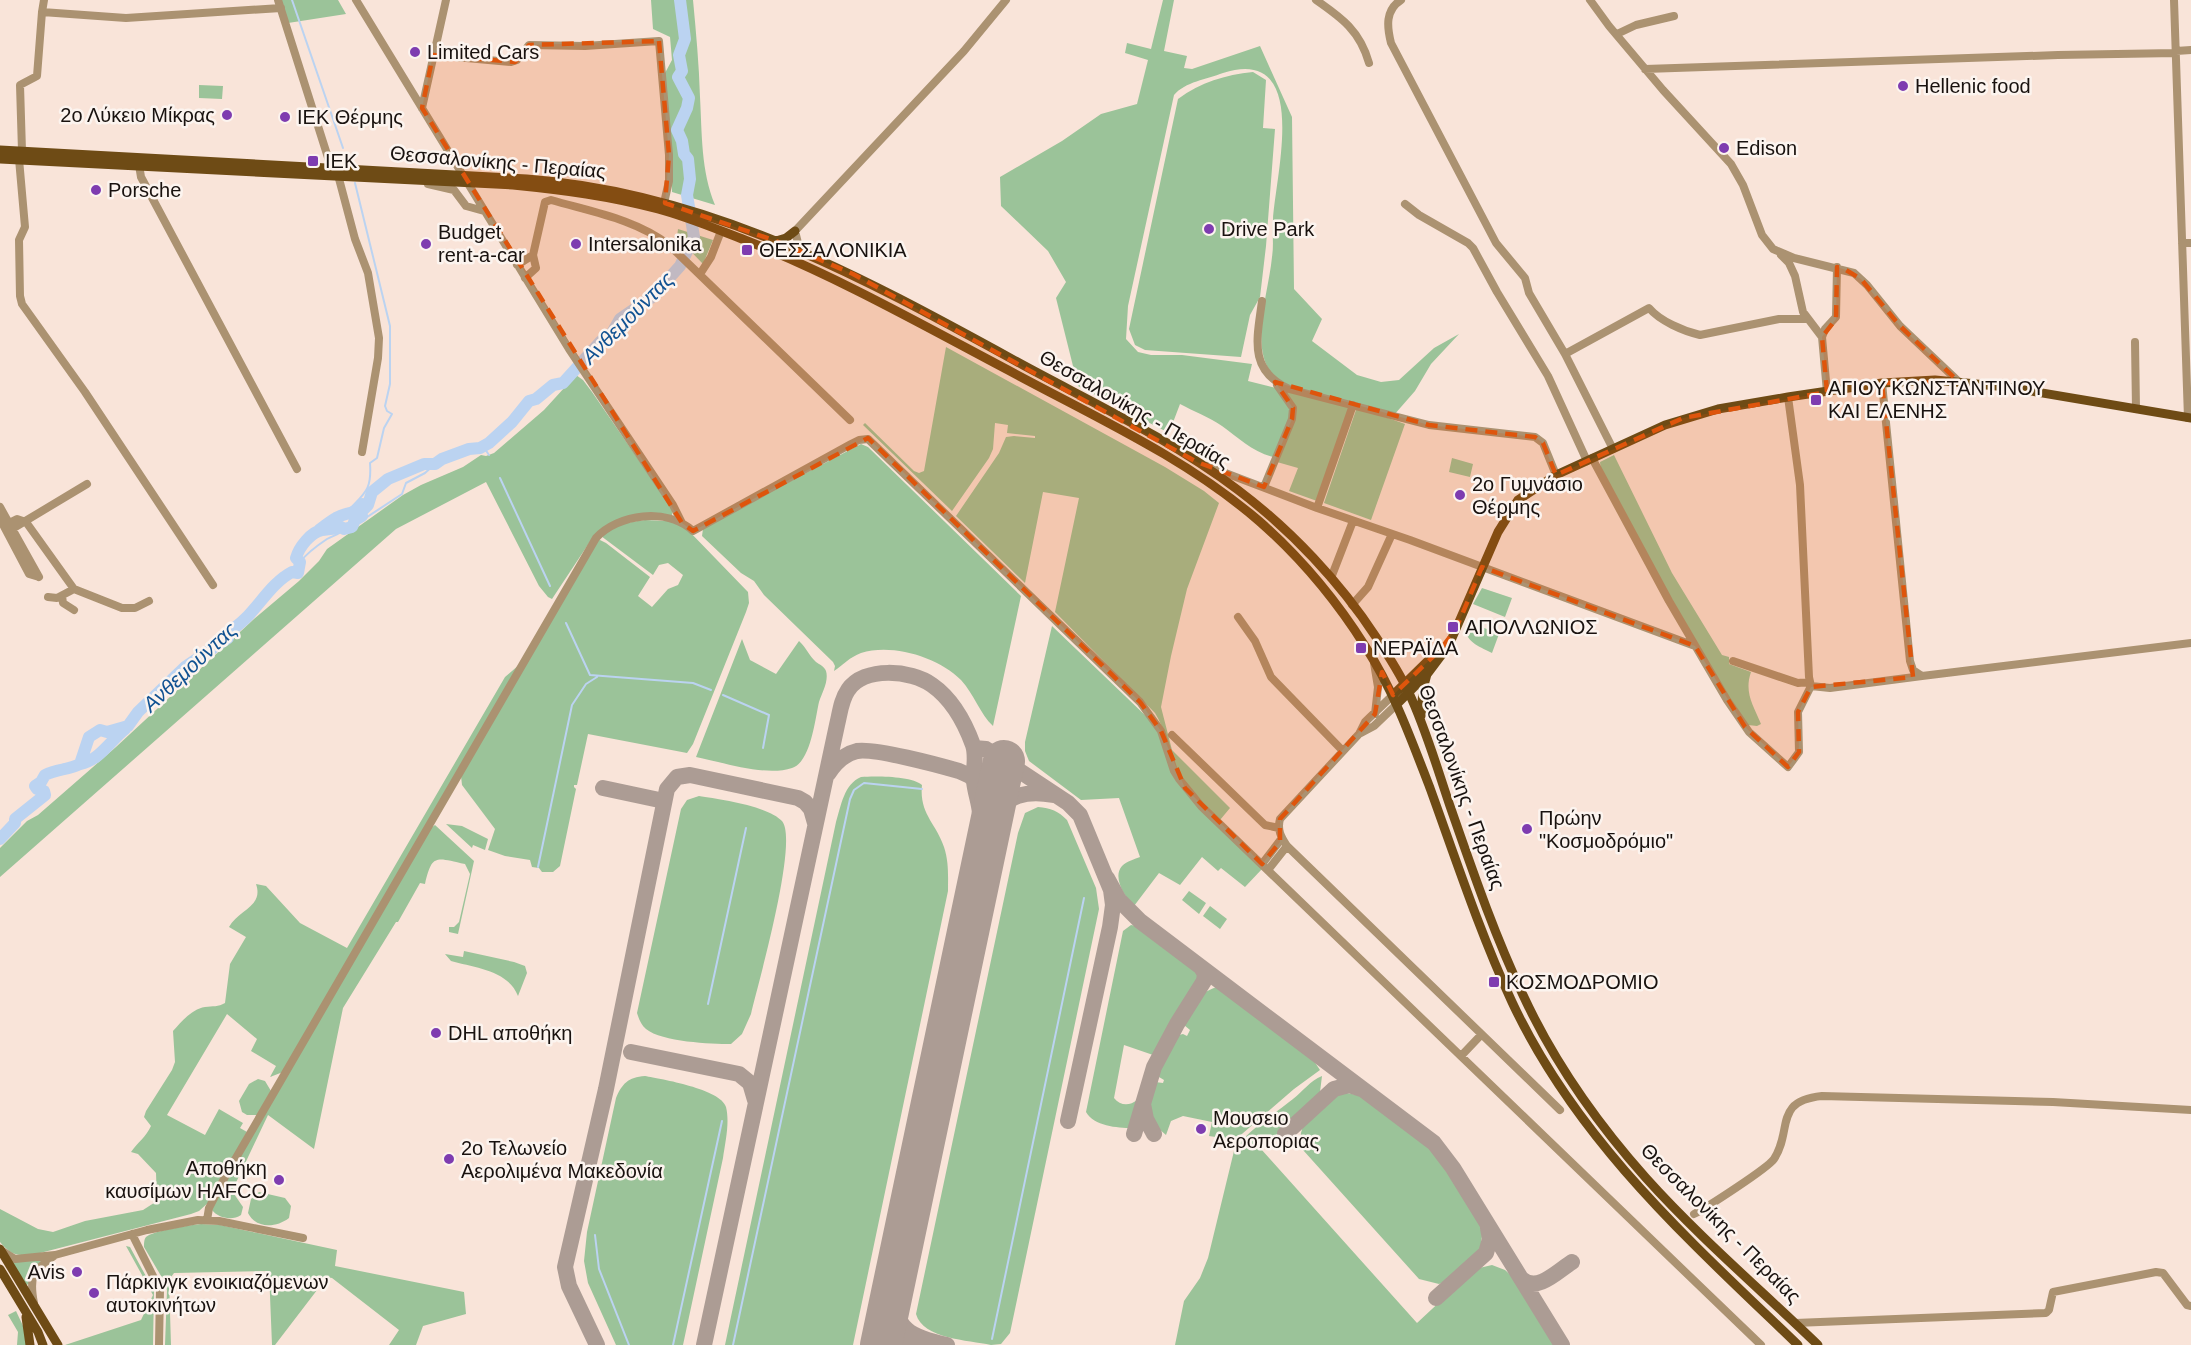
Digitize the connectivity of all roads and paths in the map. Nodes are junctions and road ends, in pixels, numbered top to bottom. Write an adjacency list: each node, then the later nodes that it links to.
1 (44, 0): 10 (street)
2 (356, 0): 18 (street)
3 (446, 0): 15 (street)
4 (1006, 0): 32 (street)
5 (1316, 0): 16 (street)
6 (1401, 0): 47 (street)
7 (1590, 0): 12 (street)
8 (2174, 0): 14 (street)
9 (279, 4): 10 (street); 23 (street)
10 (42, 12): 20 (street)
11 (1674, 16): 12 (street)
12 (1617, 34): 17 (street)
13 (2191, 50): 14 (street)
14 (2176, 52): 17 (street); 34 (street)
15 (433, 55): 18 (street); 26 (street)
16 (1369, 63)
17 (1645, 69): 36 (street)
18 (422, 108): 25 (street)
19 (0, 150): 20 (main road, Θεσσαλονίκης - Περαίας)
20 (20, 155): 21 (main road, Θεσσαλονίκης - Περαίας); 22 (main road, Θεσσαλονίκης - Περαίας); 23 (main road, Θεσσαλονίκης - Περαίας); 75 (street)
21 (0, 159)
22 (139, 165): 23 (main road, Θεσσαλονίκης - Περαίας); 61 (street)
23 (337, 171): 24 (main road, Θεσσαλονίκης - Περαίας); 25 (main road, Θεσσαλονίκης - Περαίας); 58 (street)
24 (391, 178): 25 (main road, Θεσσαλονίκης - Περαίας); 29 (street)
25 (465, 178): 26 (main road, Θεσσαλονίκης - Περαίας); 28 (main road, Θεσσαλονίκης - Περαίας); 29 (street)
26 (664, 203): 28 (main road, Θεσσαλονίκης - Περαίας)
27 (1405, 204): 59 (street)
28 (676, 210): 30 (main road, Θεσσαλονίκης - Περαίας)
29 (484, 211): 39 (street)
30 (710, 222): 31 (main road, Θεσσαλονίκης - Περαίας); 33 (main road, Θεσσαλονίκης - Περαίας)
31 (722, 231): 41 (street); 86 (main road, Θεσσαλονίκης - Περαίας)
32 (795, 231): 33 (main road); 37 (street)
33 (776, 241): 37 (main road, Θεσσαλονίκης - Περαίας)
34 (2182, 243): 35 (street); 55 (street)
35 (2191, 243)
36 (1773, 249): 40 (street); 44 (street)
37 (809, 254): 60 (main road, Θεσσαλονίκης - Περαίας)
38 (533, 255): 39 (street); 41 (street); 42 (street)
39 (517, 265): 42 (street)
40 (1837, 267): 45 (street); 49 (street)
41 (700, 274): 56 (street)
42 (525, 278): 70 (street)
43 (1262, 301): 48 (street)
44 (1808, 319): 45 (street); 47 (street)
45 (1822, 337): 51 (street)
46 (2135, 342): 54 (street)
47 (1564, 354): 57 (street)
48 (1275, 382): 53 (street); 64 (street)
49 (1959, 382): 50 (main road); 54 (main road)
50 (1882, 383): 51 (main road); 89 (street)
51 (1827, 392): 52 (main road)
52 (1788, 397): 57 (main road); 90 (street)
53 (1353, 405): 62 (street); 66 (street)
54 (2136, 409): 55 (main road)
55 (2190, 418)
56 (850, 420)
57 (1610, 450): 59 (main road)
58 (362, 452)
59 (1592, 458): 62 (main road); 85 (street)
60 (1197, 462): 64 (street); 74 (main road, Θεσσαλονίκης - Περαίας)
61 (297, 469)
62 (1553, 476): 73 (main road)
63 (87, 484): 69 (street)
64 (1264, 487): 66 (street)
65 (0, 507): 71 (street)
66 (1317, 508): 68 (street)
67 (0, 519): 71 (street)
68 (1353, 520): 72 (street); 74 (street)
69 (26, 522): 71 (street); 76 (street)
70 (682, 523): 101 (street); 108 (street)
71 (10, 526)
72 (1392, 534): 73 (street); 80 (street)
73 (1482, 567): 83 (main road); 85 (street)
74 (1331, 578): 80 (main road, Θεσσαλονίκης - Περαίας)
75 (213, 585)
76 (74, 589): 77 (street); 79 (street)
77 (62, 596): 78 (street); 81 (street)
78 (48, 597)
79 (149, 602)
80 (1352, 605): 91 (main road, Θεσσαλονίκης - Περαίας)
81 (74, 610)
82 (1238, 617): 97 (street)
83 (1452, 637): 88 (main road); 91 (main road)
84 (2191, 643): 89 (street)
85 (1695, 646): 90 (street)
86 (1368, 651): 92 (main road, Θεσσαλονίκης - Περαίας); 93 (street)
87 (1733, 661): 90 (street)
88 (1428, 673): 91 (main road); 94 (main road)
89 (1913, 673): 90 (street)
90 (1810, 684)
91 (1406, 688): 92 (main road); 94 (main road, Θεσσαλονίκης - Περαίας)
92 (1395, 699): 93 (street); 95 (street); 123 (main road, Θεσσαλονίκης - Περαίας)
93 (1375, 714): 95 (street)
94 (1421, 722): 117 (main road, Θεσσαλονίκης - Περαίας)
95 (1359, 734): 97 (street)
96 (1172, 735): 98 (street)
97 (1342, 750): 98 (street)
98 (1279, 828): 99 (street)
99 (1282, 838): 100 (street); 101 (street)
100 (1287, 846): 102 (street); 103 (street)
101 (1262, 864): 102 (street)
102 (1268, 870): 104 (street)
103 (1481, 1035): 104 (street); 105 (street)
104 (1461, 1056): 122 (street)
105 (1560, 1110)
106 (2191, 1110): 107 (street)
107 (1694, 1214)
108 (207, 1220): 109 (street); 110 (street)
109 (132, 1234): 112 (street); 121 (street)
110 (303, 1238)
111 (0, 1250): 112 (street); 114 (main road)
112 (55, 1255): 114 (street)
113 (0, 1269): 116 (main road)
114 (34, 1305): 120 (main road)
115 (2191, 1306): 117 (street)
116 (25, 1311): 118 (main road); 119 (main road)
117 (1795, 1323): 124 (main road, Θεσσαλονίκης - Περαίας)
118 (30, 1345)
119 (43, 1345)
120 (58, 1345)
121 (159, 1345)
122 (1761, 1345)
123 (1798, 1345)
124 (1818, 1345)

